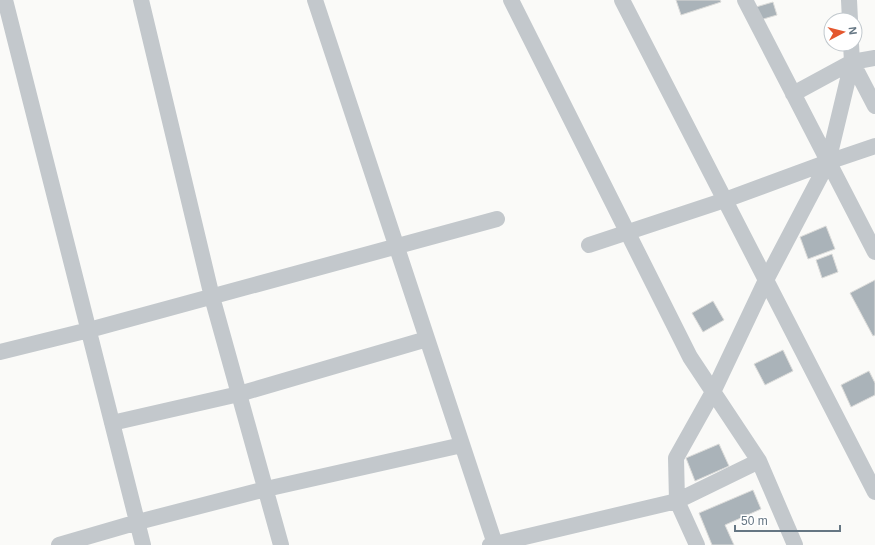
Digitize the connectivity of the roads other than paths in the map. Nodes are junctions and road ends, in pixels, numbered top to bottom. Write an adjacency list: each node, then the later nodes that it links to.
1 (5, 0): 25 (street)
2 (141, 0): 24 (street)
3 (315, 0): 21 (street)
4 (511, 0): 18 (street)
5 (622, 0): 16 (street)
6 (745, 0): 12 (street)
7 (849, 0): 8 (street)
8 (850, 12)
9 (851, 52): 11 (street)
10 (875, 58): 11 (street)
11 (852, 62): 12 (street); 13 (street); 15 (street)
12 (793, 94): 15 (street)
13 (875, 106)
14 (875, 146): 15 (street)
15 (828, 162): 16 (street); 19 (street); 23 (street)
16 (725, 200): 18 (street); 23 (street)
17 (496, 219): 21 (street)
18 (628, 232): 20 (street); 28 (street)
19 (871, 234): 22 (street)
20 (589, 245)
21 (397, 247): 24 (street); 26 (street)
22 (875, 252)
23 (766, 280): 28 (street); 34 (street)
24 (212, 297): 25 (street); 29 (street)
25 (89, 330): 27 (street); 30 (street)
26 (427, 339): 29 (street); 31 (street)
27 (0, 352)
28 (713, 392): 32 (street); 35 (street)
29 (239, 394): 30 (street); 33 (street)
30 (112, 422): 36 (street)
31 (462, 445): 33 (street); 37 (street)
32 (759, 461): 35 (street); 42 (street)
33 (266, 489): 36 (street); 40 (street)
34 (875, 492)
35 (677, 501): 37 (street); 41 (street)
36 (138, 522): 38 (street); 39 (street)
37 (492, 544)
38 (59, 545)
39 (144, 545)
40 (281, 545)
41 (697, 545)
42 (796, 545)

